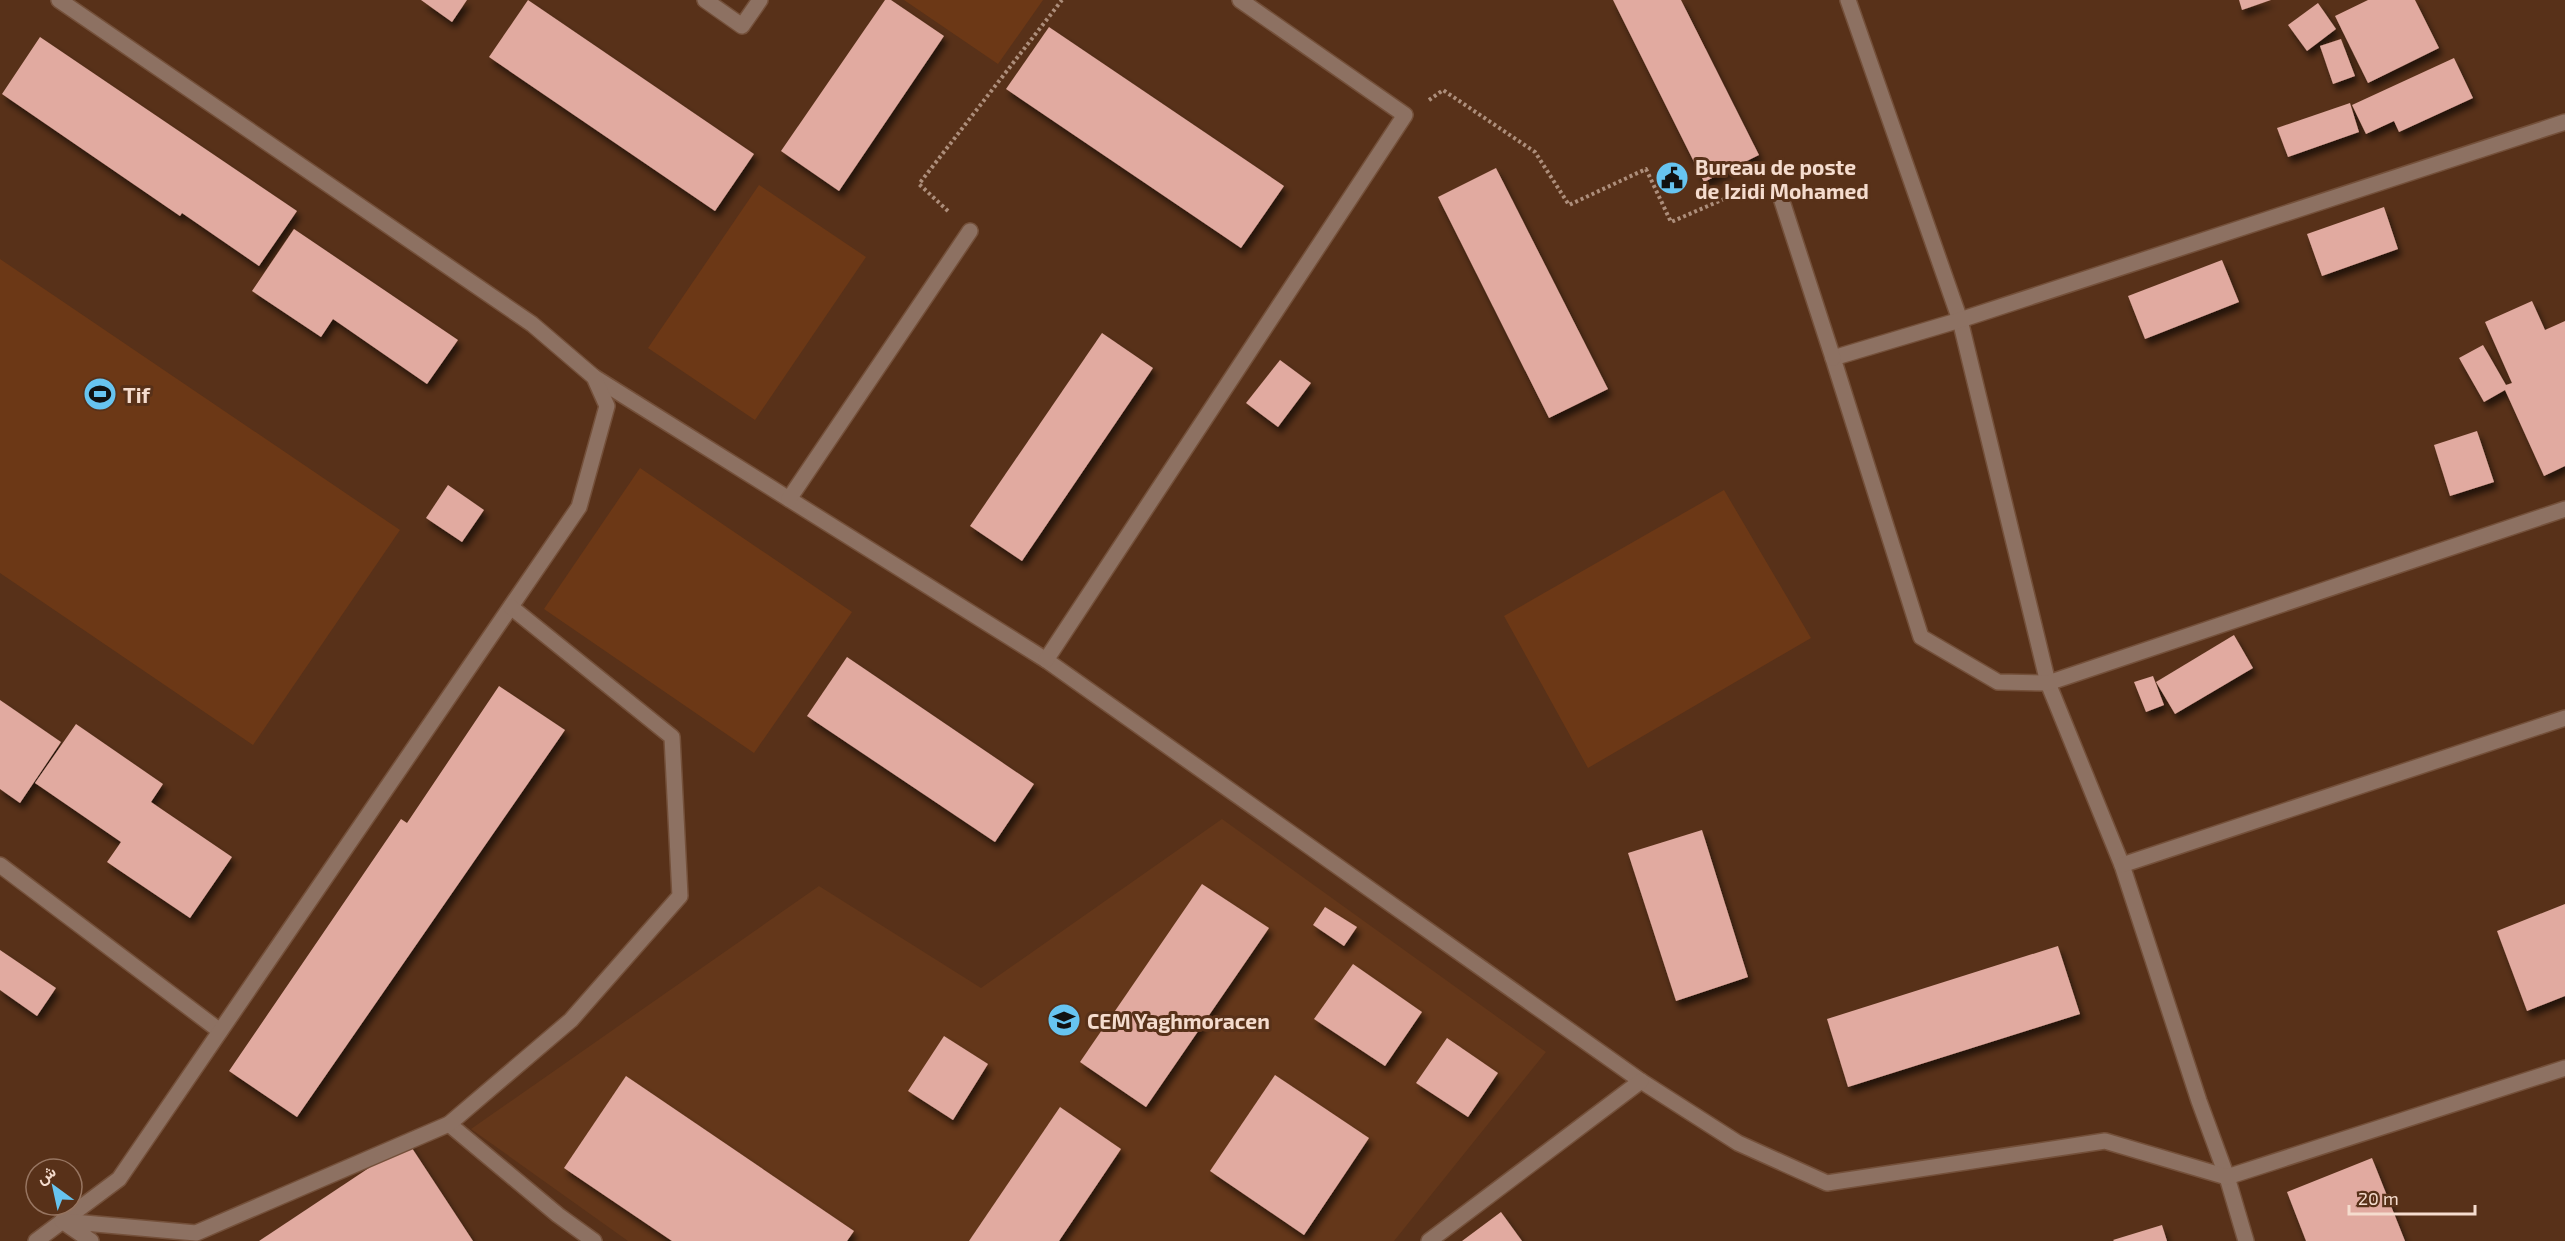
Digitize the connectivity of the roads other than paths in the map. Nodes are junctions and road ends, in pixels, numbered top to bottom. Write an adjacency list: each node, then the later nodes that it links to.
1 (59, 0): 11 (street)
2 (705, 0): 3 (street)
3 (760, 0)
4 (1240, 0): 15 (street)
5 (1848, 0): 9 (street)
6 (2565, 122): 9 (street)
7 (1781, 198): 10 (street)
8 (970, 231): 12 (street)
9 (1960, 320): 10 (street); 16 (street)
10 (1833, 358): 16 (street)
11 (594, 377): 12 (street); 14 (street)
12 (789, 499): 15 (street)
13 (2565, 509): 16 (street)
14 (511, 607): 20 (street); 23 (street)
15 (1046, 660): 22 (street)
16 (2048, 683): 19 (street)
17 (2565, 718): 19 (street)
18 (0, 865): 20 (street)
19 (2122, 865): 24 (street)
20 (220, 1031): 25 (street)
21 (2565, 1068): 24 (street)
22 (1641, 1081): 24 (street); 29 (street)
23 (449, 1124): 25 (street); 28 (street)
24 (2227, 1177): 30 (street)
25 (62, 1221): 26 (street); 27 (street)
26 (36, 1241)
27 (91, 1241)
28 (594, 1241)
29 (1429, 1241)
30 (2246, 1241)

